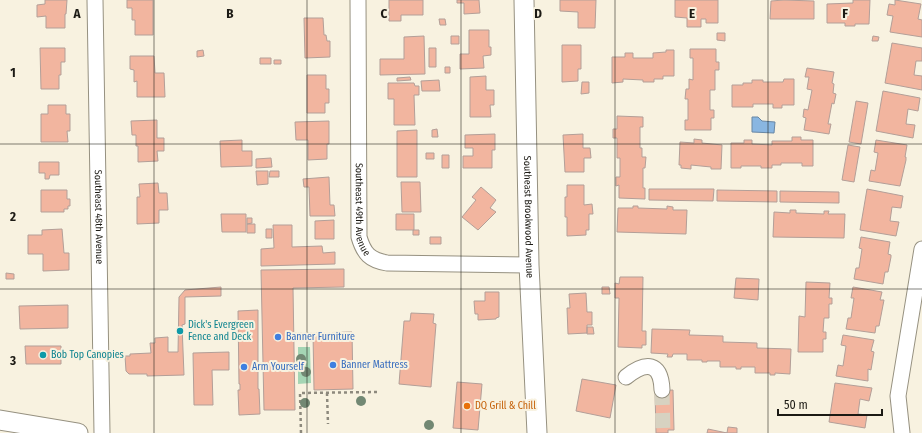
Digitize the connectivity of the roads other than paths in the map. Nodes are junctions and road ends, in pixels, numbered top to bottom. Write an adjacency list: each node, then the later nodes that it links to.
1 (95, 0): 11 (street, Southeast 48th Avenue)
2 (358, 0): 5 (street, Southeast 49th Avenue)
3 (524, 0): 5 (main road, Southeast Brookwood Avenue)
4 (922, 249): 6 (street)
5 (529, 265): 12 (main road, Southeast Brookwood Avenue)
6 (917, 307): 13 (street)
7 (626, 377): 8 (street)
8 (662, 390)
9 (0, 420): 10 (main road)
10 (78, 433)
11 (102, 433)
12 (537, 433)
13 (902, 433)

